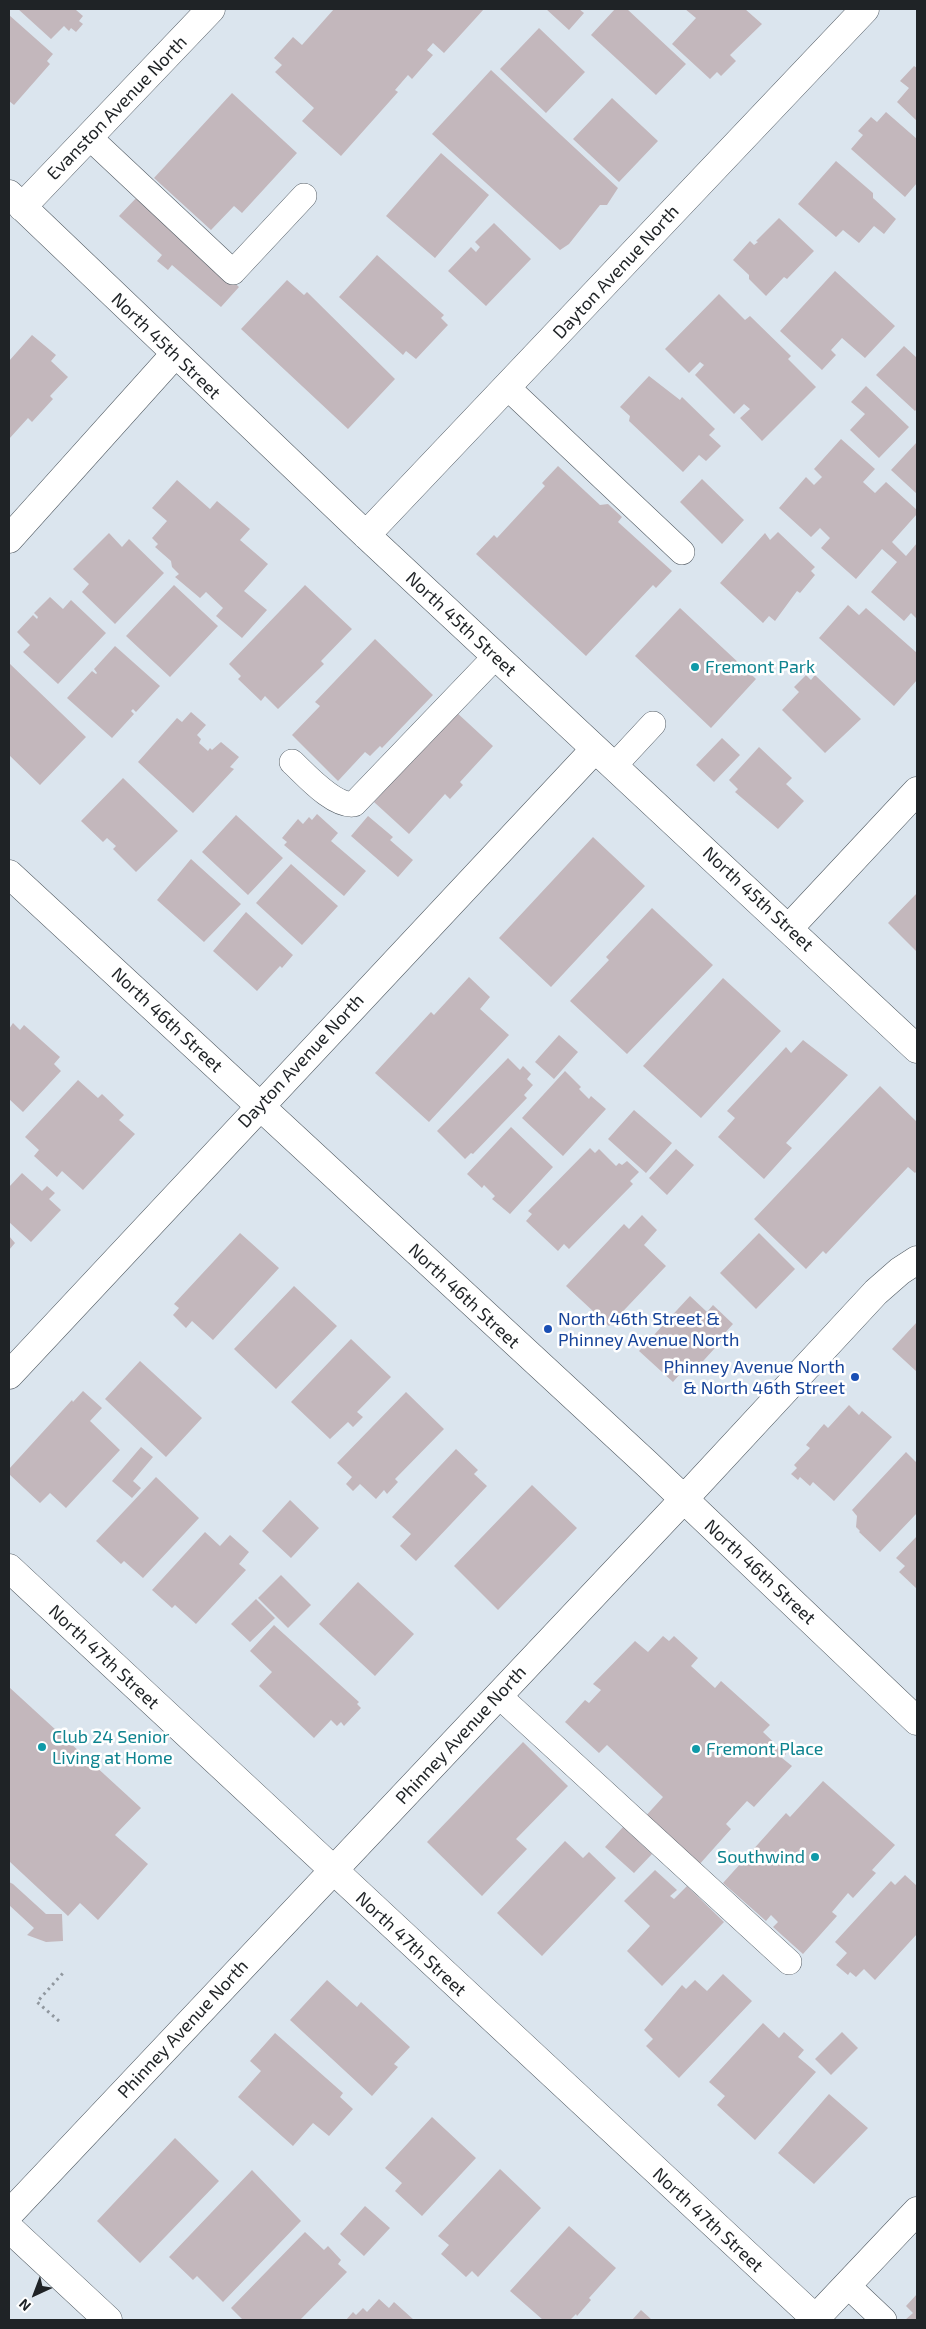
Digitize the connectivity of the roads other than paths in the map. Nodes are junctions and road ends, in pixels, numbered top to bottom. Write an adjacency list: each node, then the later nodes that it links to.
1 (211, 9): 3 (street, Evanston Avenue North)
2 (865, 9): 7 (street, Dayton Avenue North)
3 (89, 137): 4 (lane); 5 (street, Evanston Avenue North)
4 (304, 196)
5 (16, 201): 6 (street, North 45th Street)
6 (175, 354): 8 (street, North 45th Street); 9 (street)
7 (507, 387): 8 (street, Dayton Avenue North); 10 (lane)
8 (366, 535): 11 (street, North 45th Street)
9 (9, 539)
10 (682, 552)
11 (496, 656): 13 (street, North 45th Street); 14 (lane)
12 (653, 724): 13 (lane)
13 (605, 757): 17 (street, North 45th Street); 19 (street, Dayton Avenue North)
14 (292, 762)
15 (917, 791): 17 (street)
16 (9, 874): 19 (street, North 46th Street)
17 (789, 928): 18 (street, North 45th Street)
18 (917, 1049)
19 (259, 1106): 21 (street, Dayton Avenue North); 22 (street, North 46th Street)
20 (917, 1260): 22 (street, Phinney Avenue North)
21 (9, 1375)
22 (684, 1499): 24 (street, Phinney Avenue North); 25 (street, North 46th Street)
23 (9, 1568): 26 (street, North 47th Street)
24 (498, 1695): 26 (street, Phinney Avenue North); 27 (lane)
25 (917, 1721)
26 (332, 1871): 29 (street, Phinney Avenue North); 32 (street, North 47th Street)
27 (789, 1962)
28 (917, 2211): 31 (street)
29 (9, 2214)
30 (9, 2228): 33 (street)
31 (847, 2285): 32 (street); 34 (lane)
32 (815, 2319)
33 (108, 2320)
34 (884, 2320)

